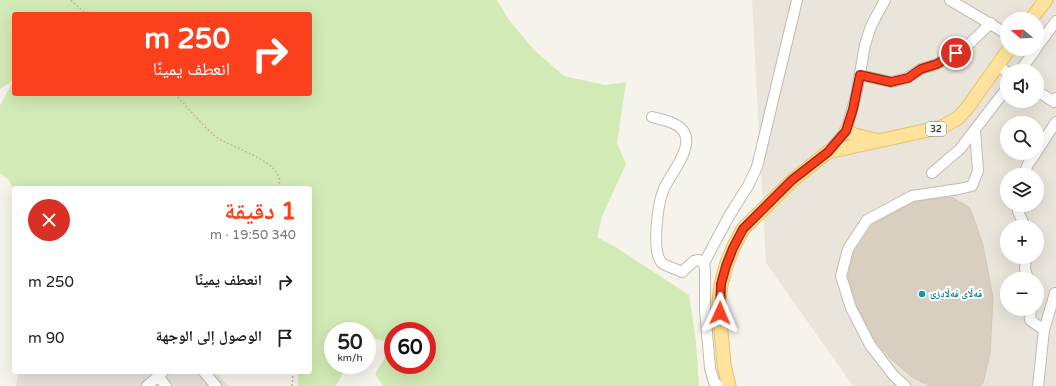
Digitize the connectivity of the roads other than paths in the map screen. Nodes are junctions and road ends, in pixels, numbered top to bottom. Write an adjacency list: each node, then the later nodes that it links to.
1 (797, 0): 23 (street)
2 (885, 0): 11 (street)
3 (950, 0): 7 (street)
4 (1046, 0): 5 (main road)
5 (1037, 12)
6 (1056, 21): 9 (street)
7 (991, 23): 8 (street); 11 (street)
8 (1000, 29)
9 (1044, 37)
10 (1000, 70): 20 (main road, 32)
11 (860, 75): 18 (street)
12 (1044, 95): 14 (street)
13 (1000, 97): 17 (street)
14 (1055, 101)
15 (652, 117): 23 (street)
16 (1056, 122): 19 (street)
17 (975, 130): 22 (street); 34 (street)
18 (846, 131): 20 (main road); 21 (street)
19 (1044, 140)
20 (879, 141): 21 (main road, 32)
21 (828, 152): 33 (main road, 32)
22 (932, 172)
23 (704, 263): 32 (street)
24 (1056, 292): 26 (street)
25 (1030, 316): 26 (street)
26 (1044, 330): 35 (street)
27 (161, 374): 29 (street); 30 (street)
28 (206, 374): 31 (street)
29 (147, 386)
30 (166, 386)
31 (216, 386)
32 (719, 386)
33 (729, 386)
34 (905, 386)
35 (1038, 386)

